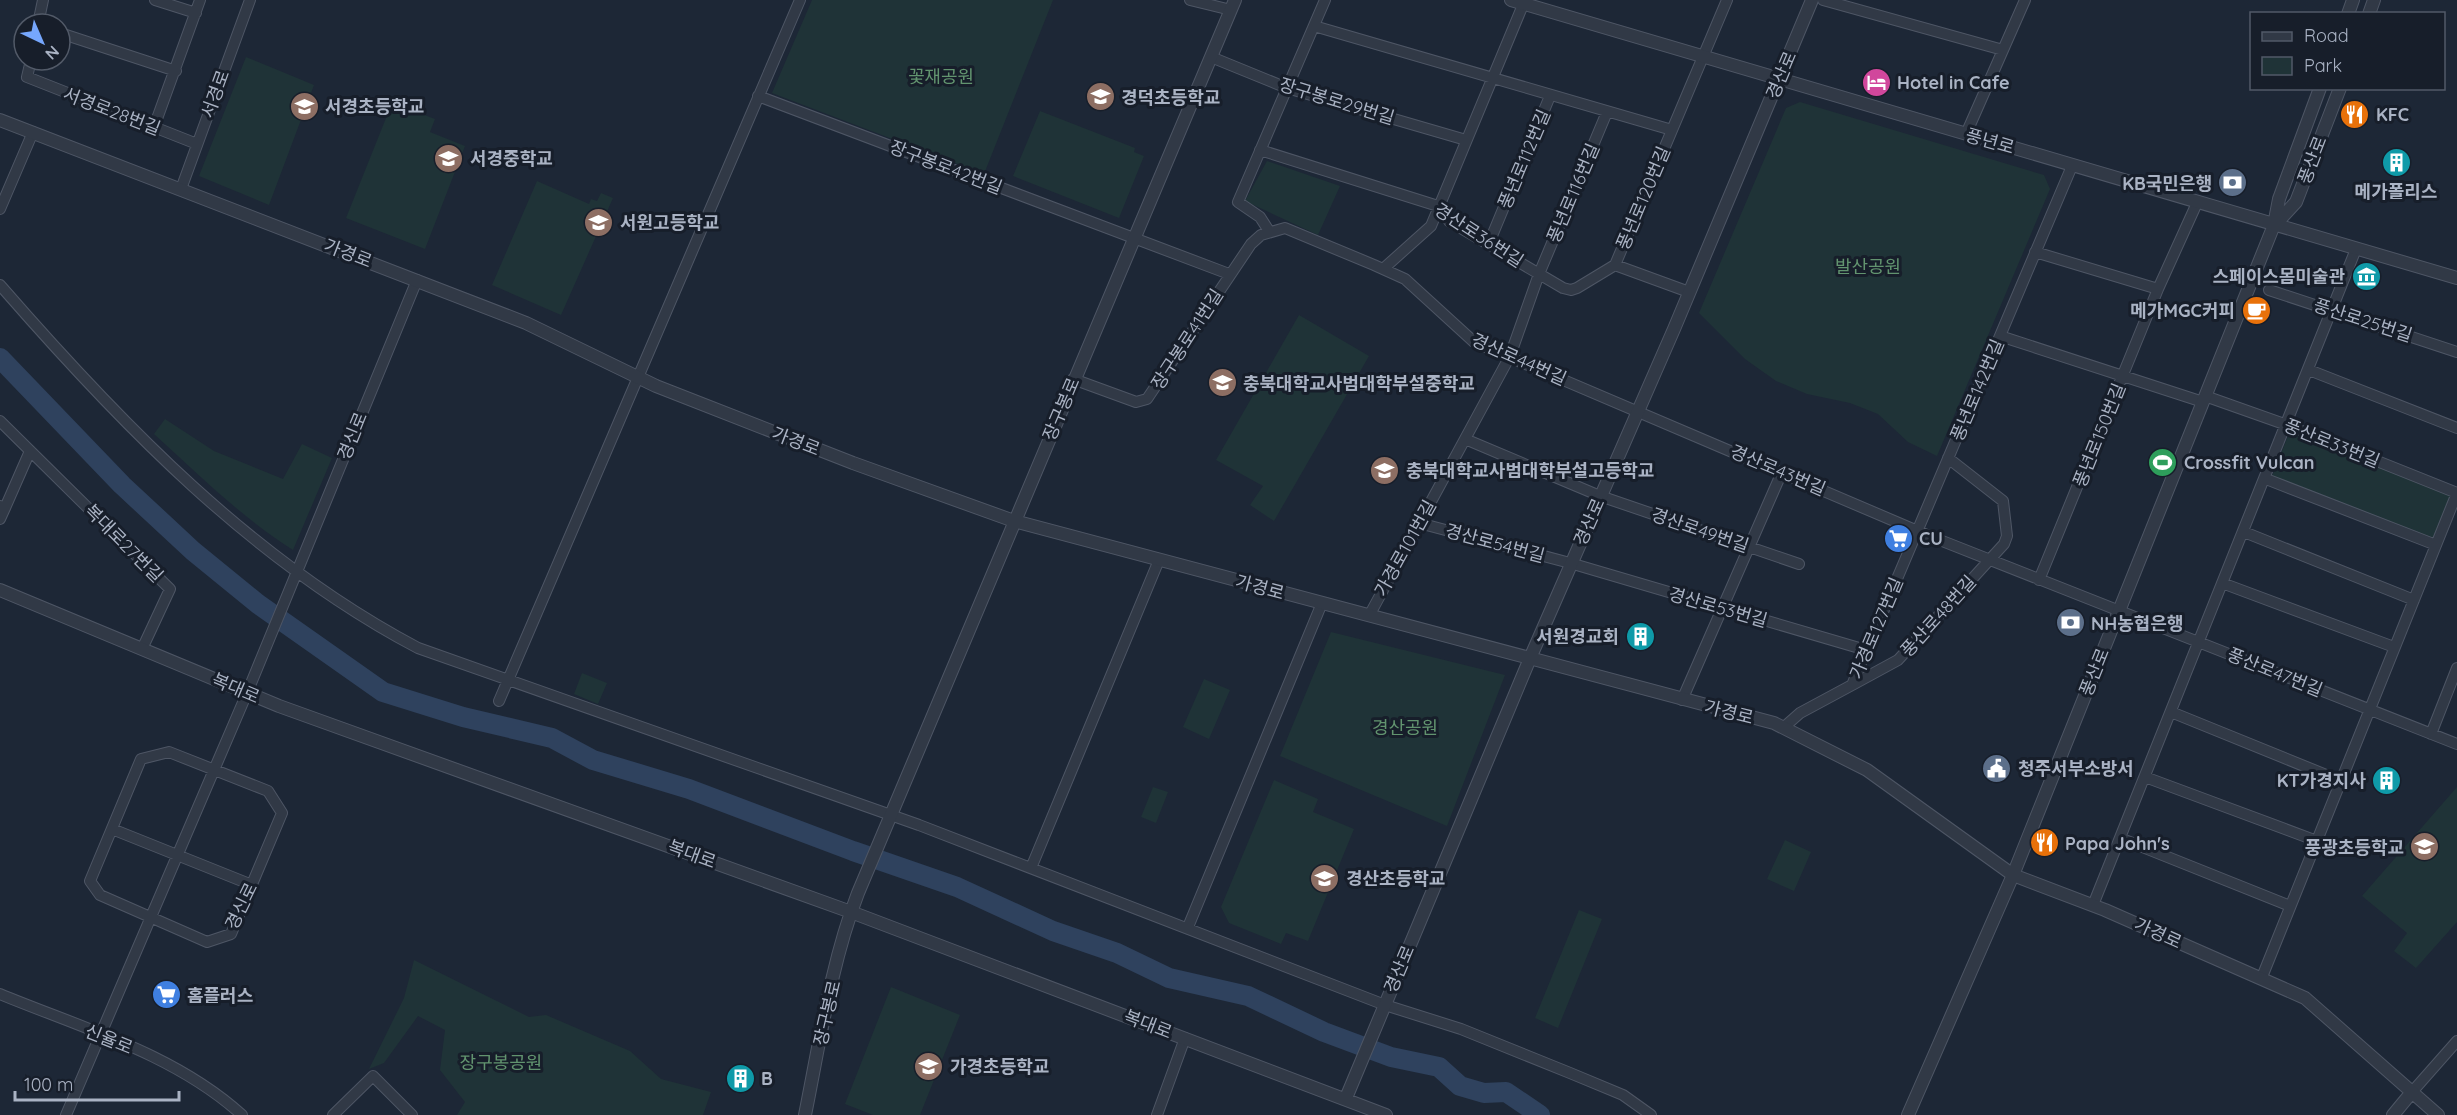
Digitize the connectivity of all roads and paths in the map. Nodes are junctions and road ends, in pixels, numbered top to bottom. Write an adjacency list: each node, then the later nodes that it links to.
1 (155, 0): 13 (street)
2 (200, 0): 13 (street)
3 (250, 0): 35 (street, 서경로)
4 (800, 0): 26 (street)
5 (1190, 0): 12 (street)
6 (1325, 0): 14 (street)
7 (1727, 0): 18 (street, 풍년로120번길)
8 (1812, 0): 22 (street, 경산로)
9 (1823, 0): 16 (street)
10 (2025, 0): 16 (street)
11 (1520, 1): 18 (street, 풍년로); 21 (street)
12 (1233, 5): 17 (street, 장구봉로)
13 (196, 13): 19 (street)
14 (1314, 26): 21 (street); 23 (street)
15 (72, 37): 19 (street)
16 (2003, 50): 33 (street)
17 (1210, 57): 23 (street, 장구봉로29번길); 44 (street, 장구봉로)
18 (1703, 57): 22 (street, 풍년로); 31 (street, 풍년로120번길)
19 (176, 70): 30 (street)
20 (28, 72): 30 (street, 서경로28번길)
21 (1492, 78): 27 (street); 34 (street)
22 (1779, 80): 33 (street, 풍년로); 57 (street, 경산로)
23 (1287, 88): 34 (street, 장구봉로29번길); 36 (street)
24 (2319, 90): 42 (street, 풍산로)
25 (2339, 90): 42 (street, 풍산로)
26 (758, 96): 44 (street, 장구봉로42번길); 64 (street)
27 (1550, 96): 28 (street, 풍년로112번길); 45 (street, 풍년로112번길)
28 (1608, 112): 31 (street, 풍년로120번길); 51 (street, 풍년로116번길)
29 (0, 120): 32 (street, 가경로)
30 (154, 128): 35 (street, 서경로28번길)
31 (1672, 130): 48 (street, 풍년로120번길)
32 (33, 132): 38 (street, 가경로); 41 (street)
33 (1966, 134): 37 (street, 풍년로)
34 (1466, 140): 40 (street)
35 (197, 144): 38 (street, 서경로)
36 (1260, 150): 40 (street, 경산로36번길); 43 (street)
37 (2072, 166): 39 (street, 풍년로); 47 (street, 풍년로142번길)
38 (181, 189): 53 (street, 가경로)
39 (2197, 202): 42 (street, 풍년로); 55 (street, 풍년로150번길)
40 (1438, 206): 45 (street, 경산로36번길); 49 (street)
41 (0, 208)
42 (2274, 225): 46 (street, 풍년로); 66 (street, 풍산로)
43 (1269, 231): 49 (street); 50 (street, 장구봉로41번길)
44 (1133, 238): 50 (street, 장구봉로41번길); 65 (street, 장구봉로)
45 (1489, 243): 51 (street, 경산로36번길)
46 (2356, 249): 52 (street, 풍년로); 58 (street)
47 (2035, 252): 55 (street); 59 (street, 풍년로142번길)
48 (1615, 265): 51 (street, 경산로36번길); 57 (street)
49 (1383, 269): 61 (street, 경산로44번길)
50 (1229, 274): 65 (street, 장구봉로41번길)
51 (1539, 274): 61 (street, 풍년로116번길)
52 (2457, 278)
53 (417, 280): 64 (street, 가경로); 90 (street, 경신로)
54 (0, 285): 90 (street)
55 (2158, 289): 63 (street, 풍년로150번길)
56 (2269, 290): 58 (street, 풍산로25번길)
57 (1689, 292): 67 (street, 경산로)
58 (2332, 309): 60 (street, 풍산로25번길); 62 (street)
59 (2000, 336): 63 (street, 풍산로33번길); 73 (street, 풍년로142번길)
60 (2457, 352)
61 (1510, 356): 67 (street, 경산로44번길); 71 (street, 가경로101번길)
62 (2309, 370): 69 (street); 70 (street)
63 (2124, 376): 66 (street, 풍산로33번길); 91 (street, 풍년로150번길)
64 (638, 377): 80 (street, 가경로); 105 (street)
65 (1073, 379): 80 (street, 장구봉로)
66 (2204, 399): 69 (street, 풍산로33번길); 97 (street, 풍산로)
67 (1637, 411): 74 (street, 경산로43번길); 77 (street, 경산로)
68 (0, 421): 72 (street)
69 (2287, 425): 75 (street); 76 (street, 풍산로33번길)
70 (2457, 428)
71 (1465, 439): 77 (street, 경산로49번길); 81 (street, 가경로101번길)
72 (30, 451): 78 (street); 101 (street, 복대로27번길)
73 (1948, 459): 82 (street, 풍년로142번길); 87 (street)
74 (1782, 472): 82 (street, 경산로43번길); 85 (street)
75 (2266, 479): 83 (street); 84 (street)
76 (2457, 493): 84 (street)
77 (1600, 496): 85 (street, 경산로49번길); 88 (street, 경산로)
78 (2, 507): 79 (street)
79 (0, 519)
80 (1014, 521): 86 (street, 가경로); 118 (street, 장구봉로)
81 (1419, 523): 88 (street, 경산로54번길); 98 (street, 가경로101번길)
82 (1918, 529): 87 (street, 풍산로48번길); 102 (street, 가경로127번길)
83 (2244, 532): 92 (street); 94 (street)
84 (2436, 545): 94 (street)
85 (1749, 547): 89 (street, 경산로49번길); 96 (street)
86 (1159, 560): 95 (street, 가경로); 123 (street)
87 (1989, 560): 91 (street, 풍산로48번길); 106 (street, 풍산로48번길)
88 (1570, 563): 96 (street, 경산로53번길); 103 (street, 경산로)
89 (1799, 564)
90 (297, 572): 105 (street); 107 (street, 경신로)
91 (2039, 580): 97 (street, 풍산로48번길)
92 (2222, 583): 99 (street); 100 (street)
93 (0, 590): 101 (street, 복대로)
94 (2414, 600): 100 (street)
95 (1322, 603): 98 (street, 가경로); 130 (street)
96 (1723, 608): 102 (street, 경산로53번길); 108 (street)
97 (2119, 611): 99 (street, 풍산로47번길); 124 (street, 풍산로)
98 (1370, 614): 103 (street, 가경로)
99 (2199, 643): 110 (street, 풍산로47번길); 111 (street)
100 (2394, 647): 110 (street)
101 (142, 649): 107 (street, 복대로)
102 (1866, 650): 106 (street, 가경로127번길)
103 (1531, 656): 108 (street, 가경로); 133 (street, 경산로)
104 (2457, 668): 113 (street)
105 (509, 679): 109 (street); 118 (street)
106 (1852, 685): 112 (street, 가경로127번길)
107 (247, 693): 115 (street); 128 (street, 복대로)
108 (1682, 700): 112 (street, 가경로)
109 (499, 701)
110 (2370, 710): 113 (street, 풍산로47번길); 117 (street)
111 (2171, 712): 116 (street); 117 (street)
112 (1783, 728): 124 (street, 가경로)
113 (2431, 734): 114 (street, 풍산로47번길)
114 (2457, 744)
115 (214, 770): 119 (street, 경신로); 122 (street); 125 (street, 경신로)
116 (2145, 777): 120 (street); 121 (street)
117 (2341, 781): 121 (street)
118 (889, 816): 123 (street); 128 (street, 장구봉로)
119 (112, 830): 122 (street); 129 (street, 경신로)
120 (2120, 838): 126 (street); 127 (street)
121 (2317, 841): 127 (street)
122 (177, 855): 125 (street); 129 (street)
123 (1030, 868): 130 (street)
124 (2013, 875): 126 (street, 가경로); 147 (street, 풍산로)
125 (252, 885): 129 (street, 경신로)
126 (2093, 905): 131 (street, 가경로)
127 (2290, 906): 131 (street)
128 (851, 912): 135 (street, 복대로); 143 (street, 장구봉로)
129 (151, 917): 134 (street)
130 (1188, 927): 133 (street)
131 (2262, 977): 137 (street, 가경로)
132 (0, 994): 134 (street, 신율로)
133 (1383, 1008): 138 (street, 경산로); 146 (street)
134 (100, 1035): 139 (street); 140 (street, 신율로)
135 (1185, 1038): 138 (street, 복대로); 144 (street)
136 (2457, 1041): 137 (street)
137 (2412, 1092): 148 (street); 149 (street, 가경로)
138 (1346, 1098): 145 (street, 복대로)
139 (66, 1115)
140 (242, 1115)
141 (333, 1115): 142 (street)
142 (412, 1115)
143 (805, 1115)
144 (1158, 1115)
145 (1386, 1115)
146 (1651, 1115)
147 (1908, 1115)
148 (2392, 1115)
149 (2438, 1115)

